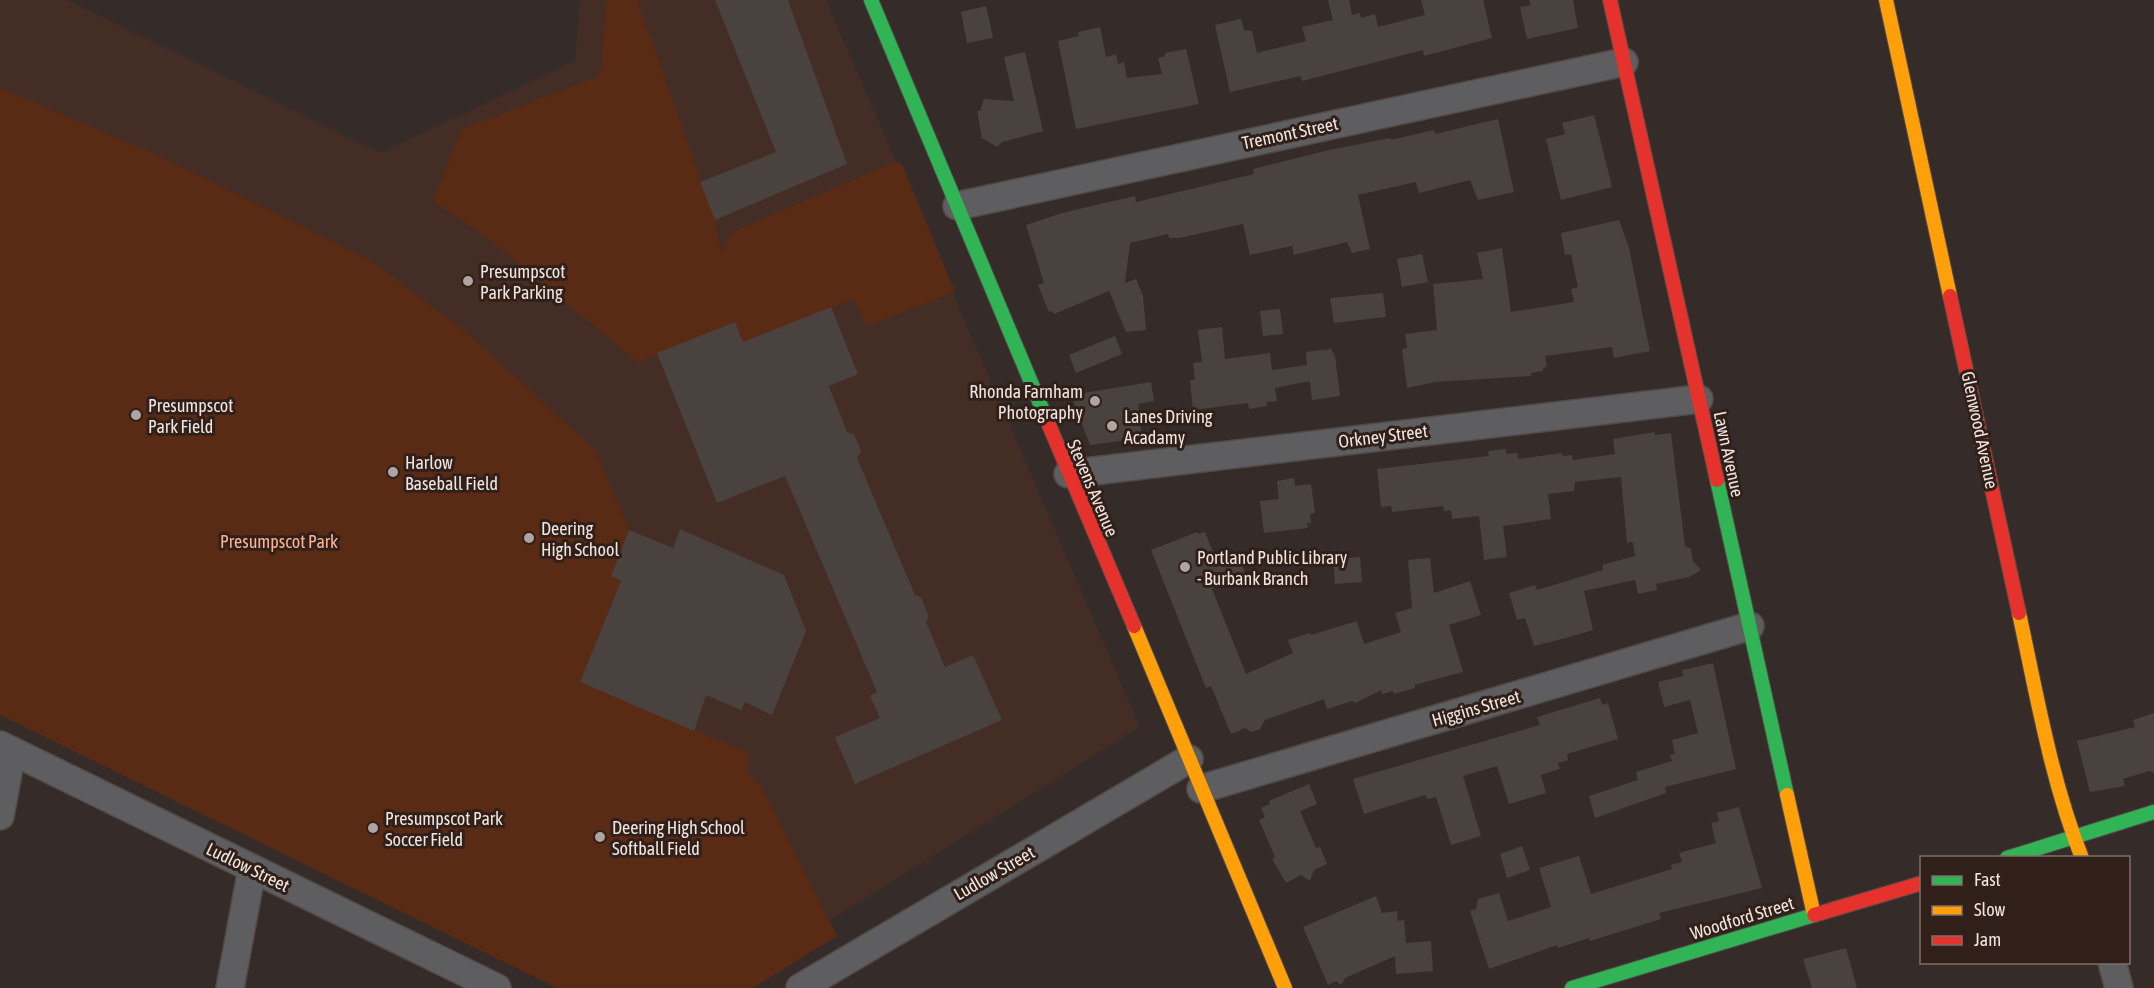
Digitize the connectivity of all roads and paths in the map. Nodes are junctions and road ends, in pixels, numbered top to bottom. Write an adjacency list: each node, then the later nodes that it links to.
1 (872, 0): 5 (street, Stevens Avenue)
2 (1610, 0): 4 (street, Lawn Avenue)
3 (1886, 0): 14 (street, Glenwood Avenue)
4 (1624, 62): 5 (street, Tremont Street); 6 (street, Lawn Avenue)
5 (957, 206): 7 (street, Stevens Avenue)
6 (1699, 399): 7 (street, Orkney Street); 8 (street, Lawn Avenue)
7 (1068, 474): 10 (street, Stevens Avenue)
8 (1750, 626): 11 (street, Higgins Street); 19 (street, Lawn Avenue)
9 (6, 748): 13 (street); 17 (street, Ludlow Street)
10 (1189, 759): 11 (street, Stevens Avenue); 23 (street, Ludlow Street)
11 (1201, 789): 24 (street, Stevens Avenue)
12 (2154, 812): 14 (street)
13 (0, 816)
14 (2074, 837): 15 (street); 16 (street, Glenwood Avenue)
15 (2013, 856)
16 (2081, 856)
17 (252, 869): 21 (street, Ludlow Street); 22 (street)
18 (1920, 884): 19 (street, Woodford Street)
19 (1814, 915): 25 (street, Woodford Street)
20 (2112, 964): 26 (street)
21 (494, 987)
22 (230, 988)
23 (800, 988)
24 (1285, 988)
25 (1572, 988)
26 (2119, 988)

